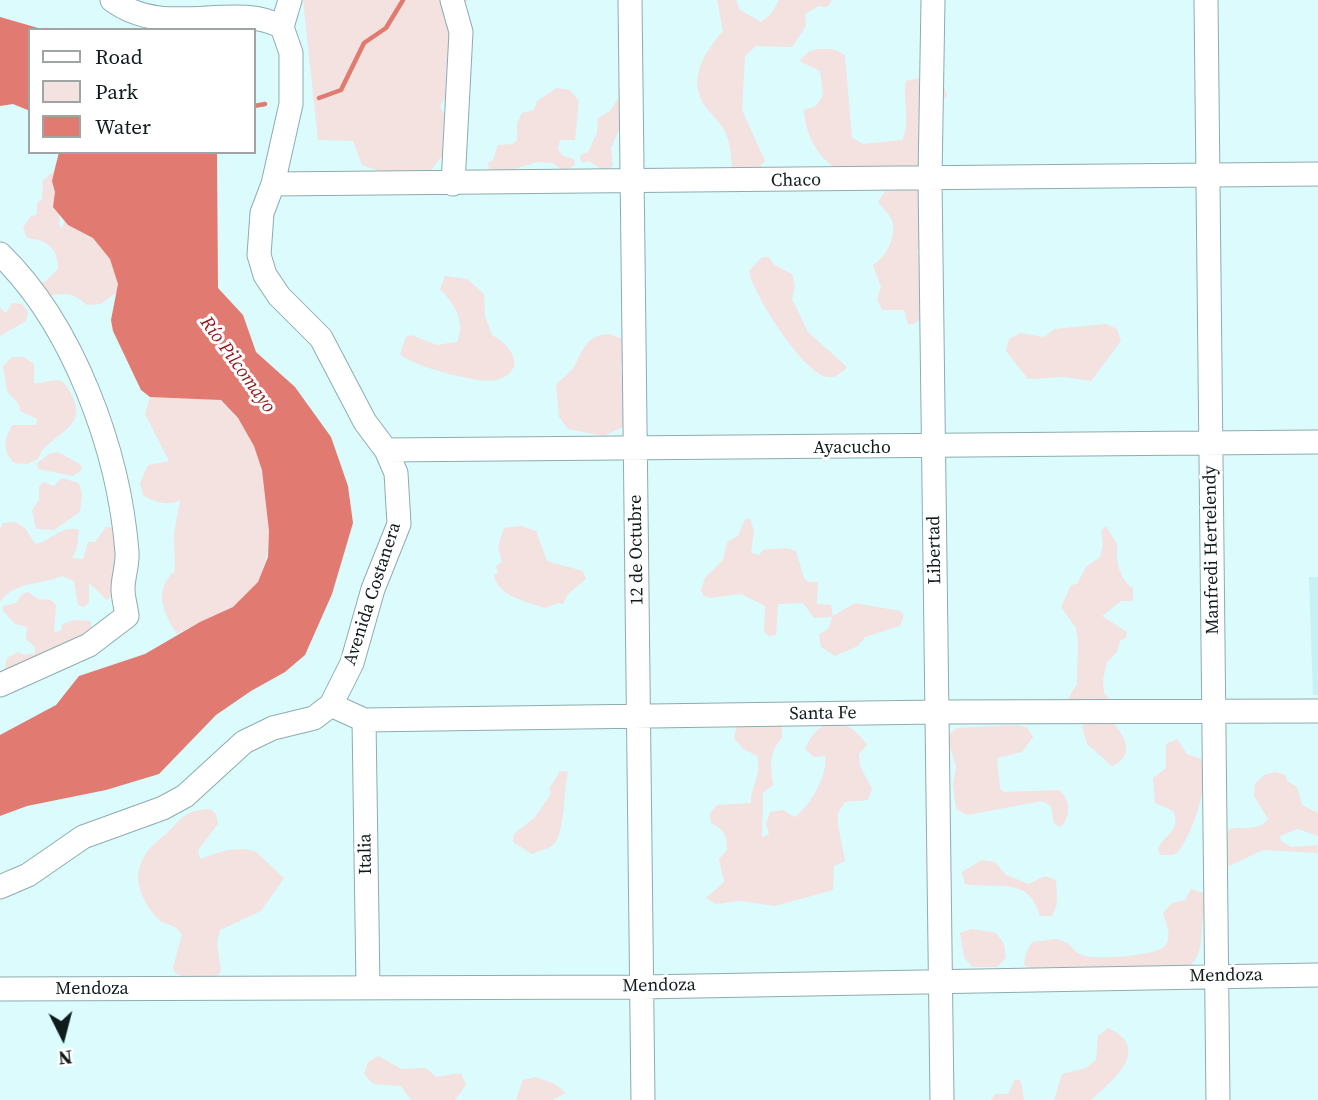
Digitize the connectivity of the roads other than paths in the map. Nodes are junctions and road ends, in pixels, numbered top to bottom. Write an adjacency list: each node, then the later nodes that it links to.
1 (112, 0): 7 (street)
2 (290, 0): 7 (street)
3 (452, 0): 13 (street)
4 (630, 0): 11 (street, 12 de Octubre)
5 (933, 0): 10 (street, Libertad)
6 (1206, 0): 9 (street, Manfredi Hertelendy)
7 (282, 27): 12 (street, Avenida Costanera)
8 (1318, 174): 9 (street, Chaco)
9 (1208, 176): 10 (street, Chaco); 16 (street, Manfredi Hertelendy)
10 (930, 179): 11 (street, Chaco); 17 (street, Libertad)
11 (632, 183): 13 (street, Chaco); 18 (street, 12 de Octubre)
12 (274, 184): 13 (street, Chaco); 19 (street, Avenida Costanera)
13 (453, 184)
14 (0, 254): 20 (street)
15 (1318, 442): 16 (street, Ayacucho)
16 (1211, 443): 17 (street, Ayacucho); 24 (street, Manfredi Hertelendy)
17 (934, 447): 18 (street, Ayacucho); 23 (street, Libertad)
18 (635, 449): 19 (street, Ayacucho); 25 (street, 12 de Octubre)
19 (386, 450): 21 (street, Avenida Costanera)
20 (0, 685)
21 (331, 705): 26 (street, Santa Fe); 27 (street)
22 (1318, 711): 24 (street, Santa Fe)
23 (937, 712): 24 (street, Santa Fe); 25 (street, Santa Fe); 30 (street, Libertad)
24 (1214, 712): 29 (street, Manfredi Hertelendy)
25 (638, 716): 26 (street, Santa Fe); 31 (street, 12 de Octubre)
26 (364, 720): 32 (street, Italia)
27 (0, 887)
28 (1318, 975): 29 (street, Mendoza)
29 (1217, 976): 30 (street, Mendoza); 36 (street, Manfredi Hertelendy)
30 (941, 982): 31 (street, Mendoza); 35 (street, Libertad)
31 (641, 987): 32 (street, Mendoza); 34 (street, 12 de Octubre)
32 (368, 988): 33 (street, Mendoza)
33 (0, 989)
34 (643, 1100)
35 (942, 1100)
36 (1219, 1100)

